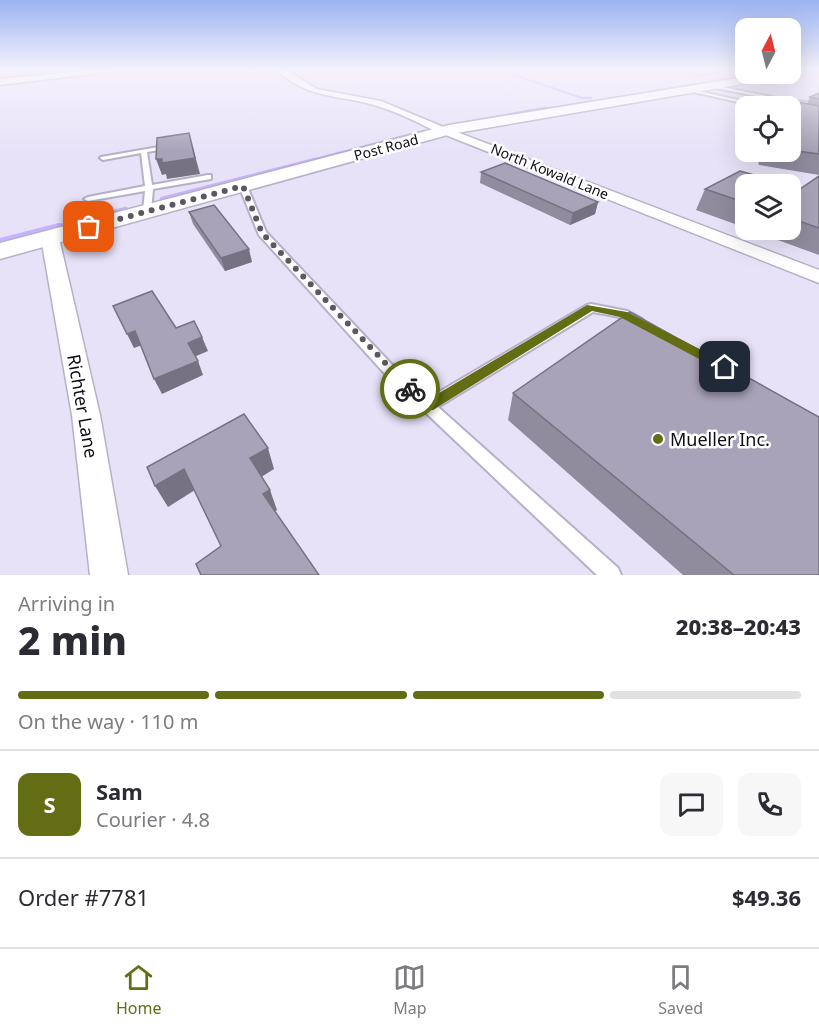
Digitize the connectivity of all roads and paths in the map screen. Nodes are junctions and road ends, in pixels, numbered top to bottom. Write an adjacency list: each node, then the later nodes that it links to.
1 (345, 97): 5 (street, North Kowald Lane)
2 (646, 97): 5 (street, Post Road)
3 (766, 97): 4 (lane)
4 (819, 105)
5 (447, 131): 10 (street, Post Road); 16 (street, North Kowald Lane)
6 (176, 146): 7 (lane)
7 (144, 151): 8 (lane); 11 (lane)
8 (103, 158)
9 (208, 177): 11 (lane)
10 (243, 186): 13 (street, Post Road); 18 (lane)
11 (149, 188): 12 (lane); 13 (lane)
12 (88, 199)
13 (147, 212): 14 (street, Post Road)
14 (50, 238): 15 (street, Post Road); 19 (street, Richter Lane)
15 (0, 251)
16 (819, 277)
17 (650, 328): 18 (lane)
18 (428, 406): 20 (lane)
19 (109, 575)
20 (611, 575)

